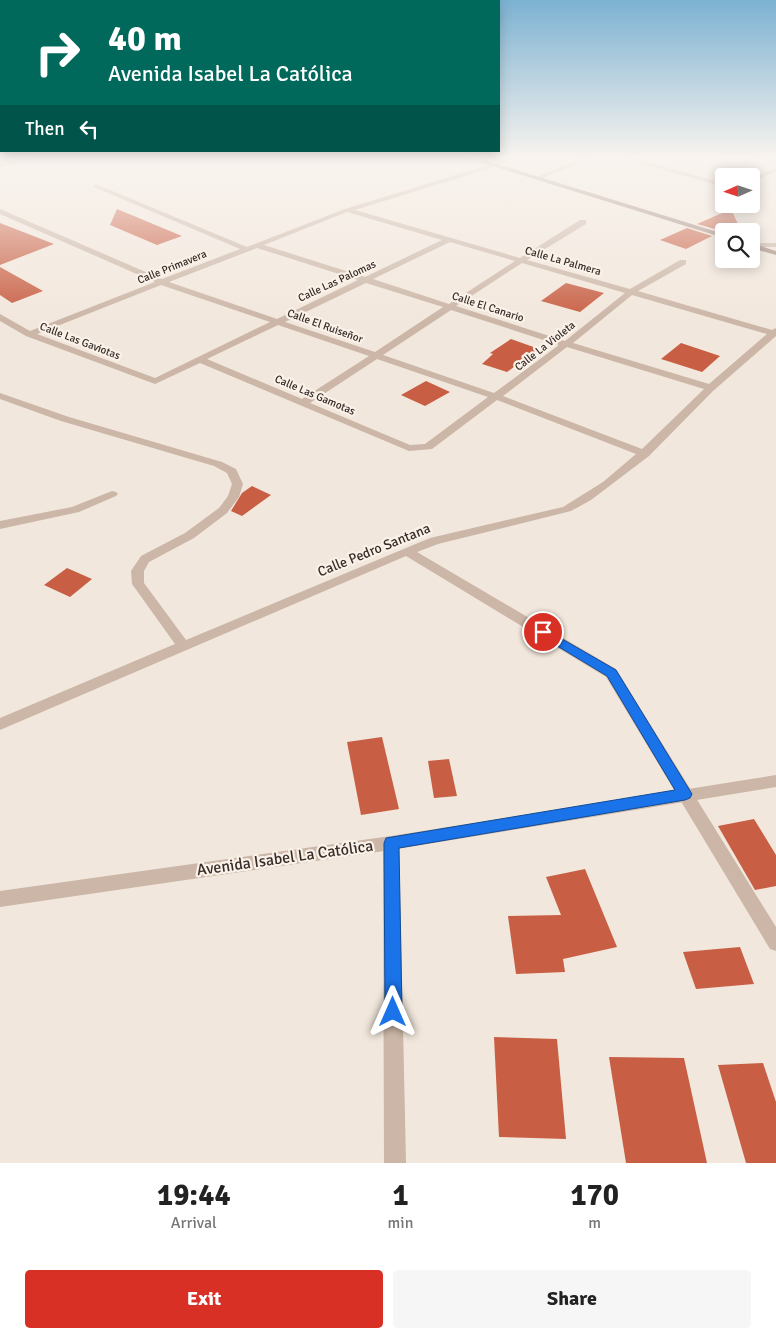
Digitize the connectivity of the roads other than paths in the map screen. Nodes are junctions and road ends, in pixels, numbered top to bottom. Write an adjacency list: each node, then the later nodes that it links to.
1 (5, 213): 18 (street, Calle El Ruiseñor)
2 (161, 213): 13 (street)
3 (339, 213): 9 (street, Calle Primavera)
4 (358, 213): 8 (street, Calle La Palmera)
5 (651, 213): 7 (main road)
6 (583, 222): 15 (street)
7 (715, 233)
8 (448, 240): 15 (street, Calle La Palmera); 17 (street, Calle Las Palomas)
9 (258, 245): 13 (street, Calle Primavera); 17 (street, Calle El Canario)
10 (760, 245): 11 (street)
11 (776, 245)
12 (760, 248): 14 (main road)
13 (246, 249): 18 (street, Calle Primavera)
14 (776, 253)
15 (519, 260): 19 (street, Calle La Palmera); 20 (street)
16 (683, 262): 19 (street, Calle La Violeta)
17 (368, 279): 20 (street, Calle El Canario); 22 (street, Calle Las Palomas)
18 (163, 283): 22 (street, Calle El Ruiseñor); 24 (street, Calle Primavera)
19 (631, 292): 23 (street, Calle La Palmera); 25 (street, Calle La Violeta)
20 (452, 307): 25 (street, Calle El Canario); 26 (street)
21 (0, 317): 24 (street, Calle Las Gaviotas)
22 (278, 321): 26 (street, Calle El Ruiseñor); 27 (street, Calle Las Palomas)
23 (775, 332): 29 (street, Calle Pedro Santana)
24 (29, 334): 28 (street, Calle Las Gaviotas)
25 (566, 344): 29 (street, Calle El Canario); 31 (street, Calle La Violeta)
26 (377, 357): 31 (street, Calle El Ruiseñor); 32 (street)
27 (201, 360): 28 (street, Calle Las Palomas); 32 (street, Calle Las Gamotas)
28 (155, 381)
29 (711, 388): 34 (street, Calle Pedro Santana)
30 (0, 396): 38 (street)
31 (496, 397): 33 (street, Calle La Violeta); 34 (street, Calle El Ruiseñor)
32 (302, 403): 33 (street, Calle Las Gamotas)
33 (420, 449)
34 (645, 454): 37 (street, Calle Pedro Santana)
35 (112, 494): 36 (street)
36 (0, 525)
37 (407, 551): 38 (street, Calle Pedro Santana); 41 (street)
38 (183, 646): 39 (street, Calle Pedro Santana)
39 (0, 724)
40 (776, 781): 41 (street, Avenida Isabel La Católica)
41 (685, 794): 42 (street, Avenida Isabel La Católica); 44 (street)
42 (391, 843): 43 (street, Avenida Isabel La Católica); 45 (street)
43 (0, 899)
44 (776, 943)
45 (395, 1163)

